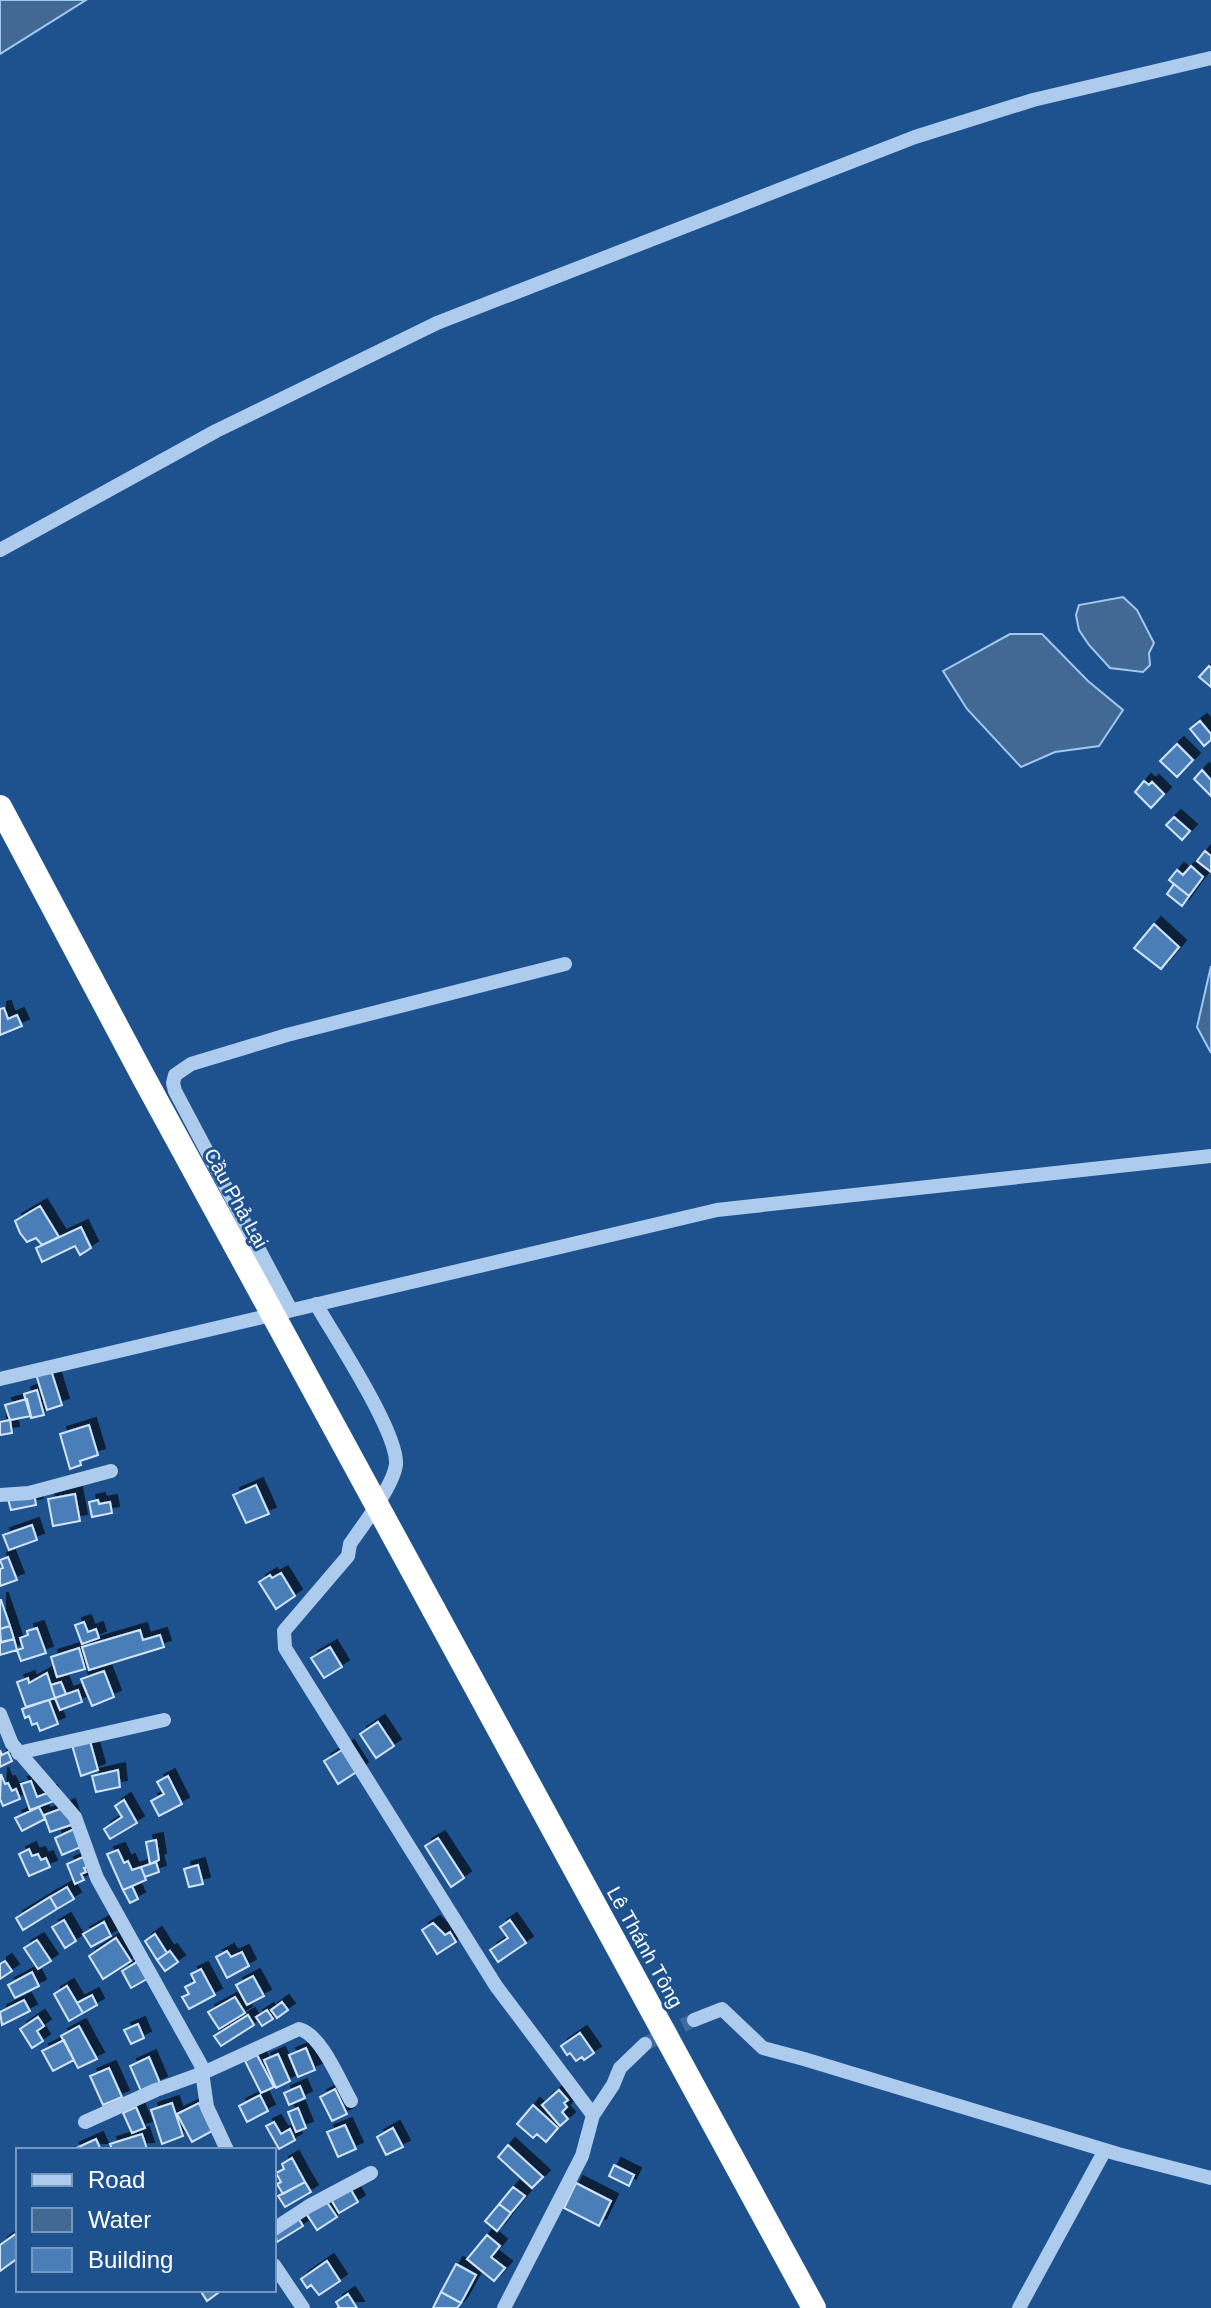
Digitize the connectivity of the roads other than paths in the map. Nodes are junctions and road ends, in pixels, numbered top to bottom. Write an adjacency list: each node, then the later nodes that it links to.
1 (1211, 58): 2 (street)
2 (0, 550)
3 (0, 807): 11 (highway, Cầu Phả Lại, bridge)
4 (565, 964): 7 (street)
5 (1211, 1156): 6 (street)
6 (316, 1304): 7 (street); 19 (street)
7 (291, 1310): 8 (street)
8 (0, 1379)
9 (111, 1471): 10 (street)
10 (0, 1495)
11 (434, 1610): 29 (highway, Lê Thánh Tông)
12 (0, 1714): 14 (street)
13 (164, 1720): 14 (street)
14 (18, 1753): 17 (street)
15 (694, 2020): 22 (street)
16 (645, 2044): 19 (street)
17 (203, 2073): 18 (street); 20 (street); 21 (street)
18 (351, 2101)
19 (593, 2115): 28 (street)
20 (85, 2122)
21 (226, 2148)
22 (1105, 2150): 24 (street); 30 (street)
23 (371, 2173): 25 (street)
24 (1211, 2178)
25 (276, 2228)
26 (276, 2268): 27 (street)
27 (303, 2308)
28 (504, 2308)
29 (814, 2308)
30 (1019, 2308)

